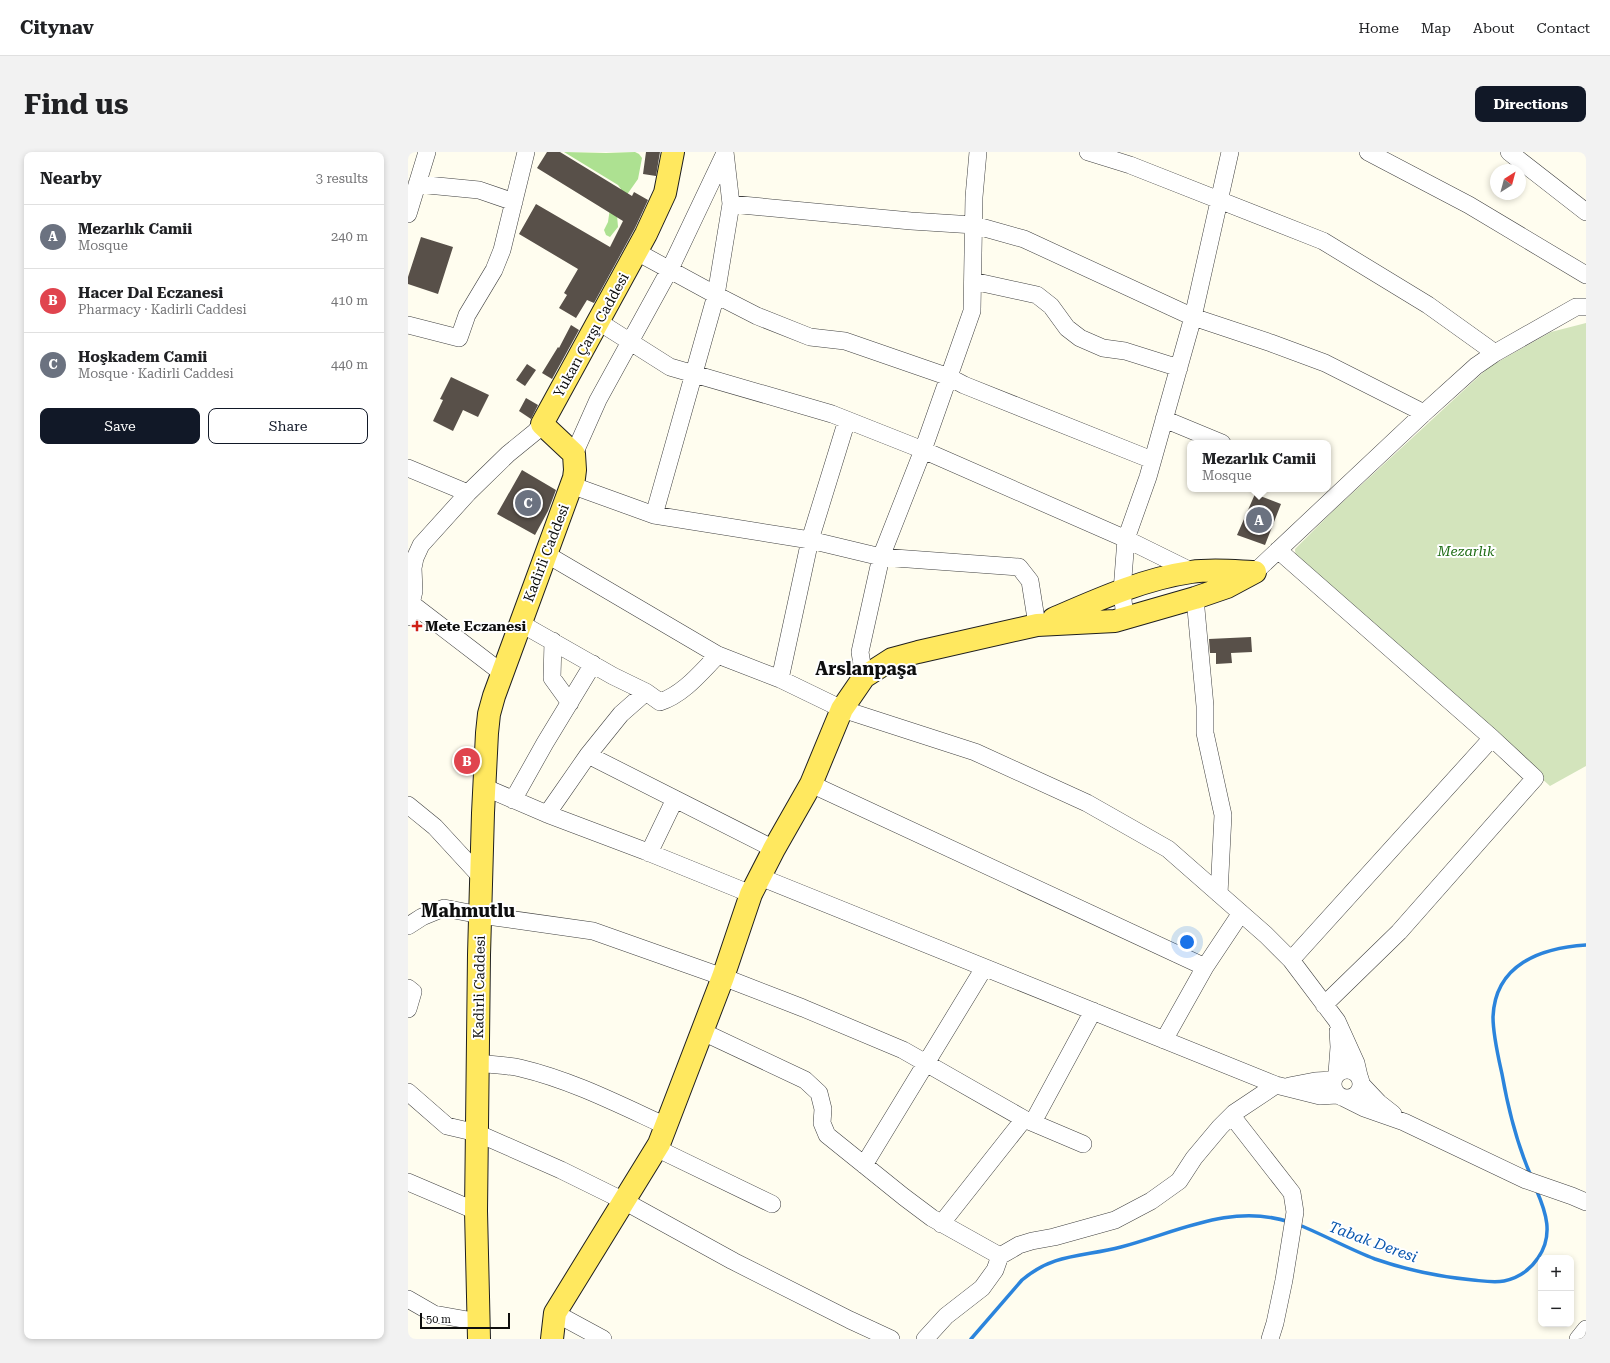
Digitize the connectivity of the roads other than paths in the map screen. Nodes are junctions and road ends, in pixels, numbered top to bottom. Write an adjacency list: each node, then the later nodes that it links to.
1 (427, 152): 11 (street)
2 (526, 152): 13 (street)
3 (673, 152): 18 (main road, Yukarı Çarşı Caddesi)
4 (978, 152): 17 (street)
5 (1088, 152): 10 (street)
6 (1230, 152): 12 (street)
7 (1368, 152): 20 (street)
8 (725, 153): 14 (street); 19 (street)
9 (1516, 154): 15 (street)
10 (1116, 156): 12 (street)
11 (418, 184): 13 (street); 16 (street)
12 (1219, 199): 24 (street); 28 (street)
13 (514, 202): 26 (street)
14 (731, 204): 17 (street); 22 (street)
15 (1586, 212)
16 (408, 214)
17 (974, 225): 21 (street); 24 (street)
18 (637, 252): 19 (street); 25 (main road, Yukarı Çarşı Caddesi)
19 (670, 269): 22 (street); 27 (street)
20 (1586, 276)
21 (973, 281): 29 (street); 31 (street)
22 (716, 295): 30 (street); 31 (street)
23 (1586, 307): 28 (street)
24 (1193, 317): 29 (street); 32 (street)
25 (599, 322): 27 (street); 35 (main road, Yukarı Çarşı Caddesi)
26 (408, 325)
27 (631, 342): 30 (street); 38 (street)
28 (1495, 353): 32 (street)
29 (1179, 368): 33 (street)
30 (694, 373): 34 (street); 44 (street)
31 (948, 377): 37 (street); 39 (street)
32 (1424, 413): 42 (street)
33 (1164, 419): 36 (street); 39 (street)
34 (847, 420): 37 (street); 46 (street)
35 (542, 424): 38 (main road); 43 (street, Yukarı Çarşı Caddesi)
36 (1215, 440)
37 (923, 450): 45 (street); 49 (street)
38 (574, 454): 41 (main road, Kadirli Caddesi)
39 (1152, 460): 45 (street)
40 (408, 468): 43 (street)
41 (571, 485): 44 (street); 48 (main road, Kadirli Caddesi)
42 (1334, 489): 47 (street)
43 (468, 493): 50 (street, Yukarı Çarşı Caddesi)
44 (654, 515): 46 (street)
45 (1126, 539): 51 (street); 53 (street)
46 (810, 540): 49 (street); 64 (street)
47 (1278, 550): 52 (street); 68 (street)
48 (546, 554): 57 (main road, Kadirli Caddesi); 60 (street)
49 (881, 557): 58 (street); 63 (street)
50 (410, 567): 55 (street)
51 (1193, 572): 52 (main road); 53 (main road)
52 (1255, 572): 54 (main road)
53 (1122, 592): 56 (street); 58 (main road)
54 (1195, 598): 56 (main road); 80 (street)
55 (410, 611): 62 (street)
56 (1125, 618): 58 (main road)
57 (520, 623): 59 (street); 62 (main road, Kadirli Caddesi)
58 (1037, 626): 63 (main road)
59 (553, 641): 61 (street); 66 (street)
60 (718, 655): 64 (street); 65 (street)
61 (593, 664): 65 (street); 66 (street)
62 (502, 673): 71 (main road, Kadirli Caddesi)
63 (864, 677): 67 (main road)
64 (780, 679): 67 (street)
65 (646, 692): 69 (street)
66 (570, 703): 73 (street)
67 (842, 709): 70 (main road); 80 (street)
68 (1492, 738): 84 (street); 89 (street)
69 (588, 755): 72 (street); 75 (street)
70 (811, 784): 76 (main road); 85 (street)
71 (484, 787): 73 (street); 78 (main road, Kadirli Caddesi)
72 (675, 798): 76 (street); 77 (street)
73 (513, 800): 75 (street)
74 (408, 805): 78 (street)
75 (547, 814): 77 (street)
76 (774, 848): 79 (main road)
77 (649, 853): 79 (street)
78 (481, 876): 82 (main road, Kadirli Caddesi)
79 (755, 885): 86 (street); 87 (main road)
80 (1220, 894): 81 (street)
81 (1241, 913): 84 (street); 85 (street)
82 (480, 915): 83 (street); 87 (street); 95 (main road, Kadirli Caddesi)
83 (408, 926)
84 (1291, 960): 89 (street)
85 (1205, 967): 94 (street)
86 (984, 968): 91 (street); 96 (street)
87 (723, 977): 93 (main road); 96 (street)
88 (408, 988): 90 (street)
89 (1324, 1005): 92 (street)
90 (408, 1009)
91 (1093, 1011): 94 (street); 102 (street)
92 (1337, 1021): 97 (street); 99 (street)
93 (702, 1032): 104 (main road); 108 (street)
94 (1164, 1040): 98 (street)
95 (478, 1063): 104 (street); 105 (main road, Kadirli Caddesi)
96 (926, 1063): 102 (street); 108 (street)
97 (1360, 1080): 99 (street); 99 (street); 103 (street)
98 (1280, 1086): 99 (street); 101 (street)
99 (1338, 1086): 103 (street)
100 (408, 1092): 105 (street)
101 (1232, 1116): 115 (street); 124 (street)
102 (1029, 1120): 106 (street); 114 (street)
103 (1404, 1122): 110 (street)
104 (666, 1126): 107 (main road)
105 (477, 1133): 111 (street); 113 (main road, Kadirli Caddesi)
106 (1083, 1144)
107 (656, 1148): 111 (main road); 112 (street)
108 (864, 1165): 114 (street)
109 (408, 1182): 113 (street)
110 (1579, 1199)
111 (624, 1201): 117 (main road); 122 (street)
112 (772, 1204)
113 (476, 1211): 119 (main road, Kadirli Caddesi)
114 (941, 1224): 115 (street)
115 (1000, 1256): 123 (street)
116 (408, 1299): 119 (street)
117 (555, 1313): 120 (main road); 121 (street)
118 (1586, 1329): 125 (street)
119 (479, 1331)
120 (552, 1339)
121 (603, 1339)
122 (891, 1339)
123 (925, 1339)
124 (1270, 1339)
125 (1578, 1339)

